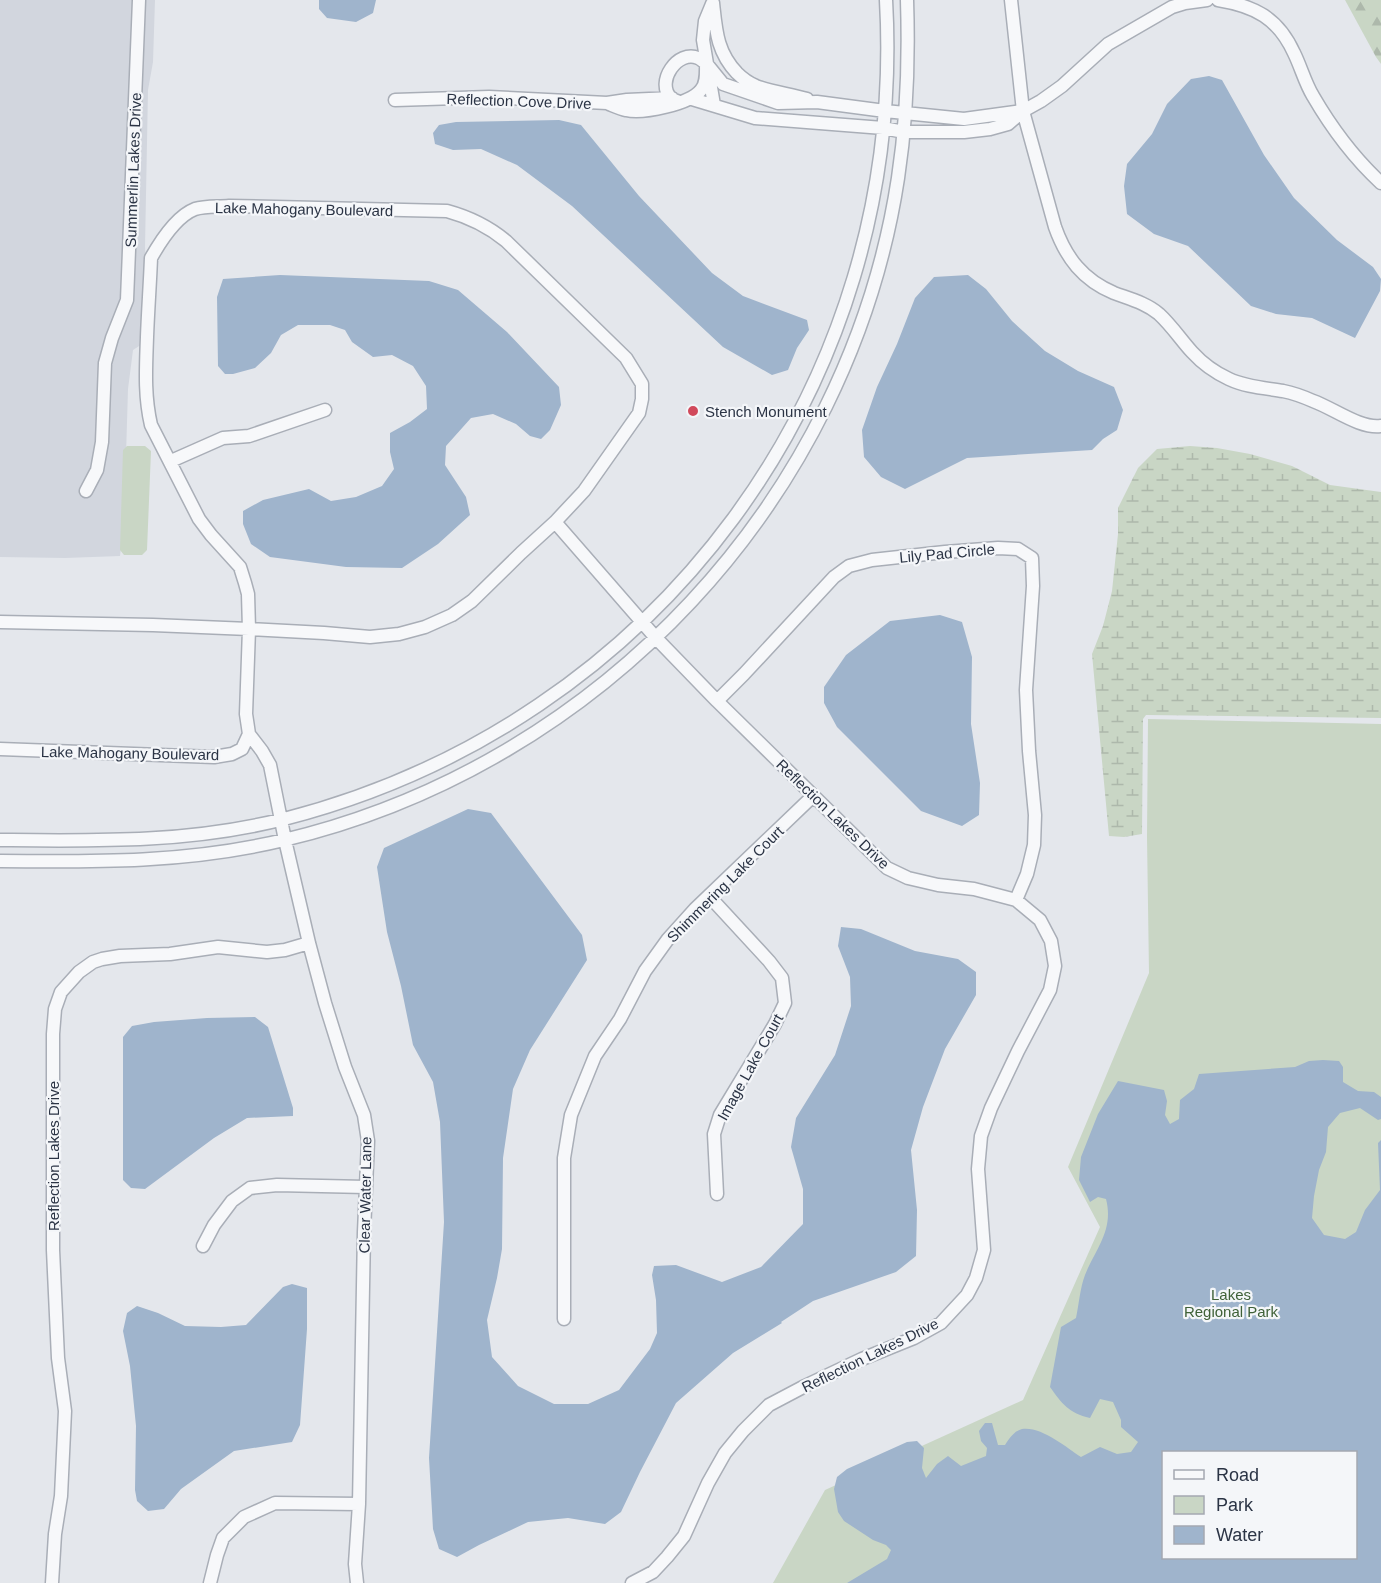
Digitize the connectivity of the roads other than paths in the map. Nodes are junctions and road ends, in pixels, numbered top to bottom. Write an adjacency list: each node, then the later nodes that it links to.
1 (140, 0): 23 (street, Summerlin Lakes Drive)
2 (886, 0): 14 (street)
3 (907, 0): 16 (street)
4 (1011, 0): 15 (street)
5 (1207, 0): 15 (street, Reflection Cove Drive)
6 (1218, 0): 8 (street)
7 (713, 1): 9 (street); 12 (street)
8 (1249, 3): 19 (street)
9 (706, 63): 11 (street); 11 (street); 12 (street); 13 (street)
10 (395, 100): 11 (street, Reflection Cove Drive)
11 (681, 100): 13 (street, Reflection Cove Drive)
12 (817, 102): 14 (street)
13 (714, 105): 17 (street, Reflection Cove Drive)
14 (885, 111): 16 (street); 17 (street)
15 (1023, 111): 16 (street); 18 (street, Reflection Cove Drive); 21 (street)
16 (905, 113): 18 (street)
17 (884, 128): 18 (street, Reflection Cove Drive); 26 (street)
18 (904, 132): 28 (street)
19 (1381, 183)
20 (325, 410): 22 (street)
21 (1381, 426)
22 (171, 461): 24 (street, Lake Mahogany Boulevard); 27 (street, Lake Mahogany Boulevard)
23 (86, 491)
24 (555, 522): 26 (street); 27 (street, Lake Mahogany Boulevard)
25 (0, 622): 27 (street, Lake Mahogany Boulevard)
26 (642, 623): 28 (street, Reflection Lakes Drive); 33 (street)
27 (249, 629): 30 (street, Lake Mahogany Boulevard)
28 (656, 638): 29 (street, Reflection Lakes Drive); 35 (street)
29 (717, 701): 32 (street, Reflection Lakes Drive); 38 (street, Lily Pad Circle)
30 (249, 734): 31 (street, Lake Mahogany Boulevard); 33 (street)
31 (0, 749)
32 (813, 796): 37 (street, Shimmering Lake Court); 38 (street, Reflection Lakes Drive)
33 (282, 819): 34 (street); 35 (street, Clear Water Lane)
34 (0, 840)
35 (285, 840): 36 (street); 39 (street, Clear Water Lane)
36 (0, 861)
37 (709, 897): 41 (street, Image Lake Court); 43 (street, Shimmering Lake Court)
38 (1016, 900): 48 (street, Reflection Lakes Drive)
39 (309, 943): 40 (street, Clear Water Lane); 45 (street, Reflection Lakes Drive)
40 (366, 1187): 42 (street); 44 (street, Clear Water Lane)
41 (717, 1194)
42 (203, 1246)
43 (564, 1319)
44 (359, 1504): 46 (street); 47 (street, Clear Water Lane)
45 (52, 1583)
46 (210, 1583)
47 (357, 1583)
48 (632, 1583)

